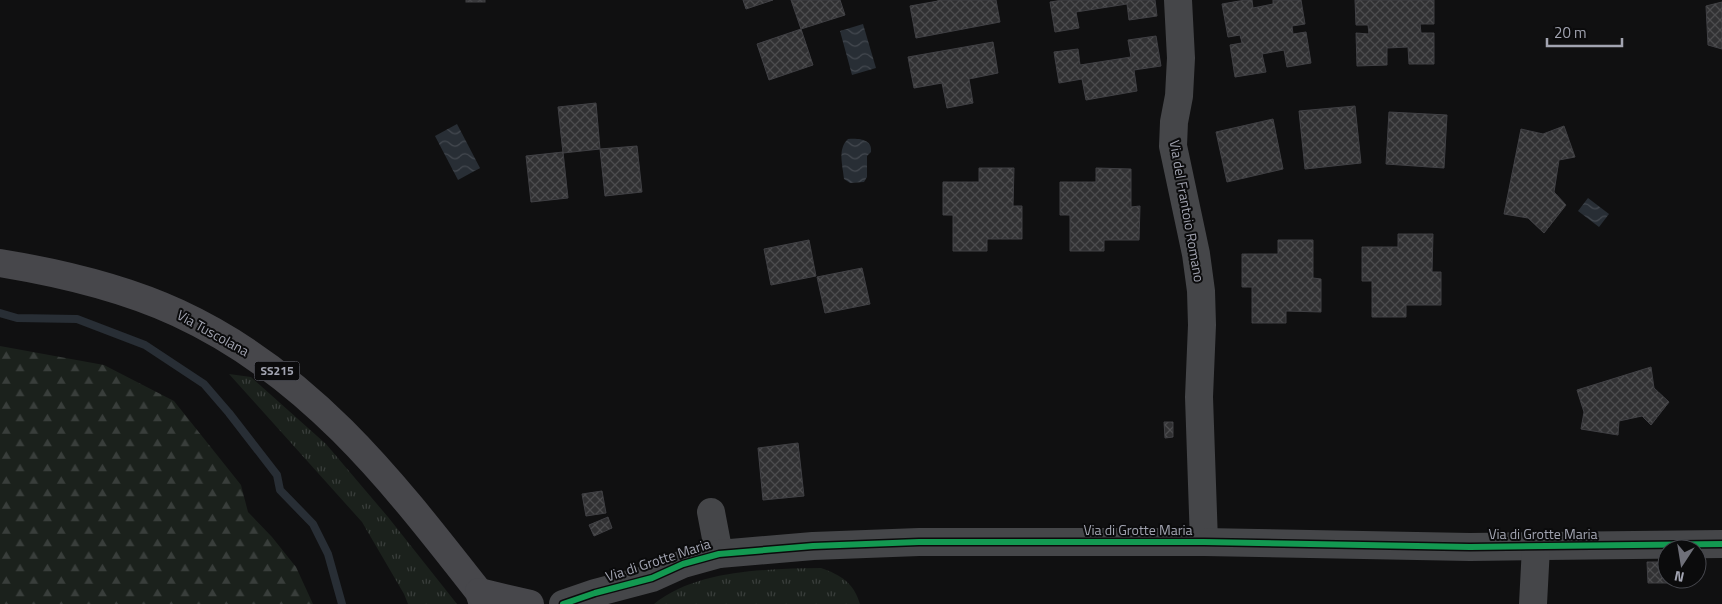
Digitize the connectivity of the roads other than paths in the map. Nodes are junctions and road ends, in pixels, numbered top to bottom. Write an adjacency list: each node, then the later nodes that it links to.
1 (1178, 0): 4 (street, Via del Frantoio Romano)
2 (0, 263): 9 (main road, Via Tuscolana / SS215)
3 (711, 512): 7 (street, Via di Grotte Maria)
4 (1204, 542): 6 (street, Via di Grotte Maria); 7 (street, Via di Grotte Maria)
5 (1722, 544): 6 (street, Via di Grotte Maria)
6 (1536, 546): 13 (street)
7 (719, 554): 8 (street, Via di Grotte Maria)
8 (662, 574): 11 (street, Via di Grotte Maria); 12 (street)
9 (481, 598): 10 (main road)
10 (530, 604)
11 (563, 604)
12 (632, 604)
13 (1533, 604)

